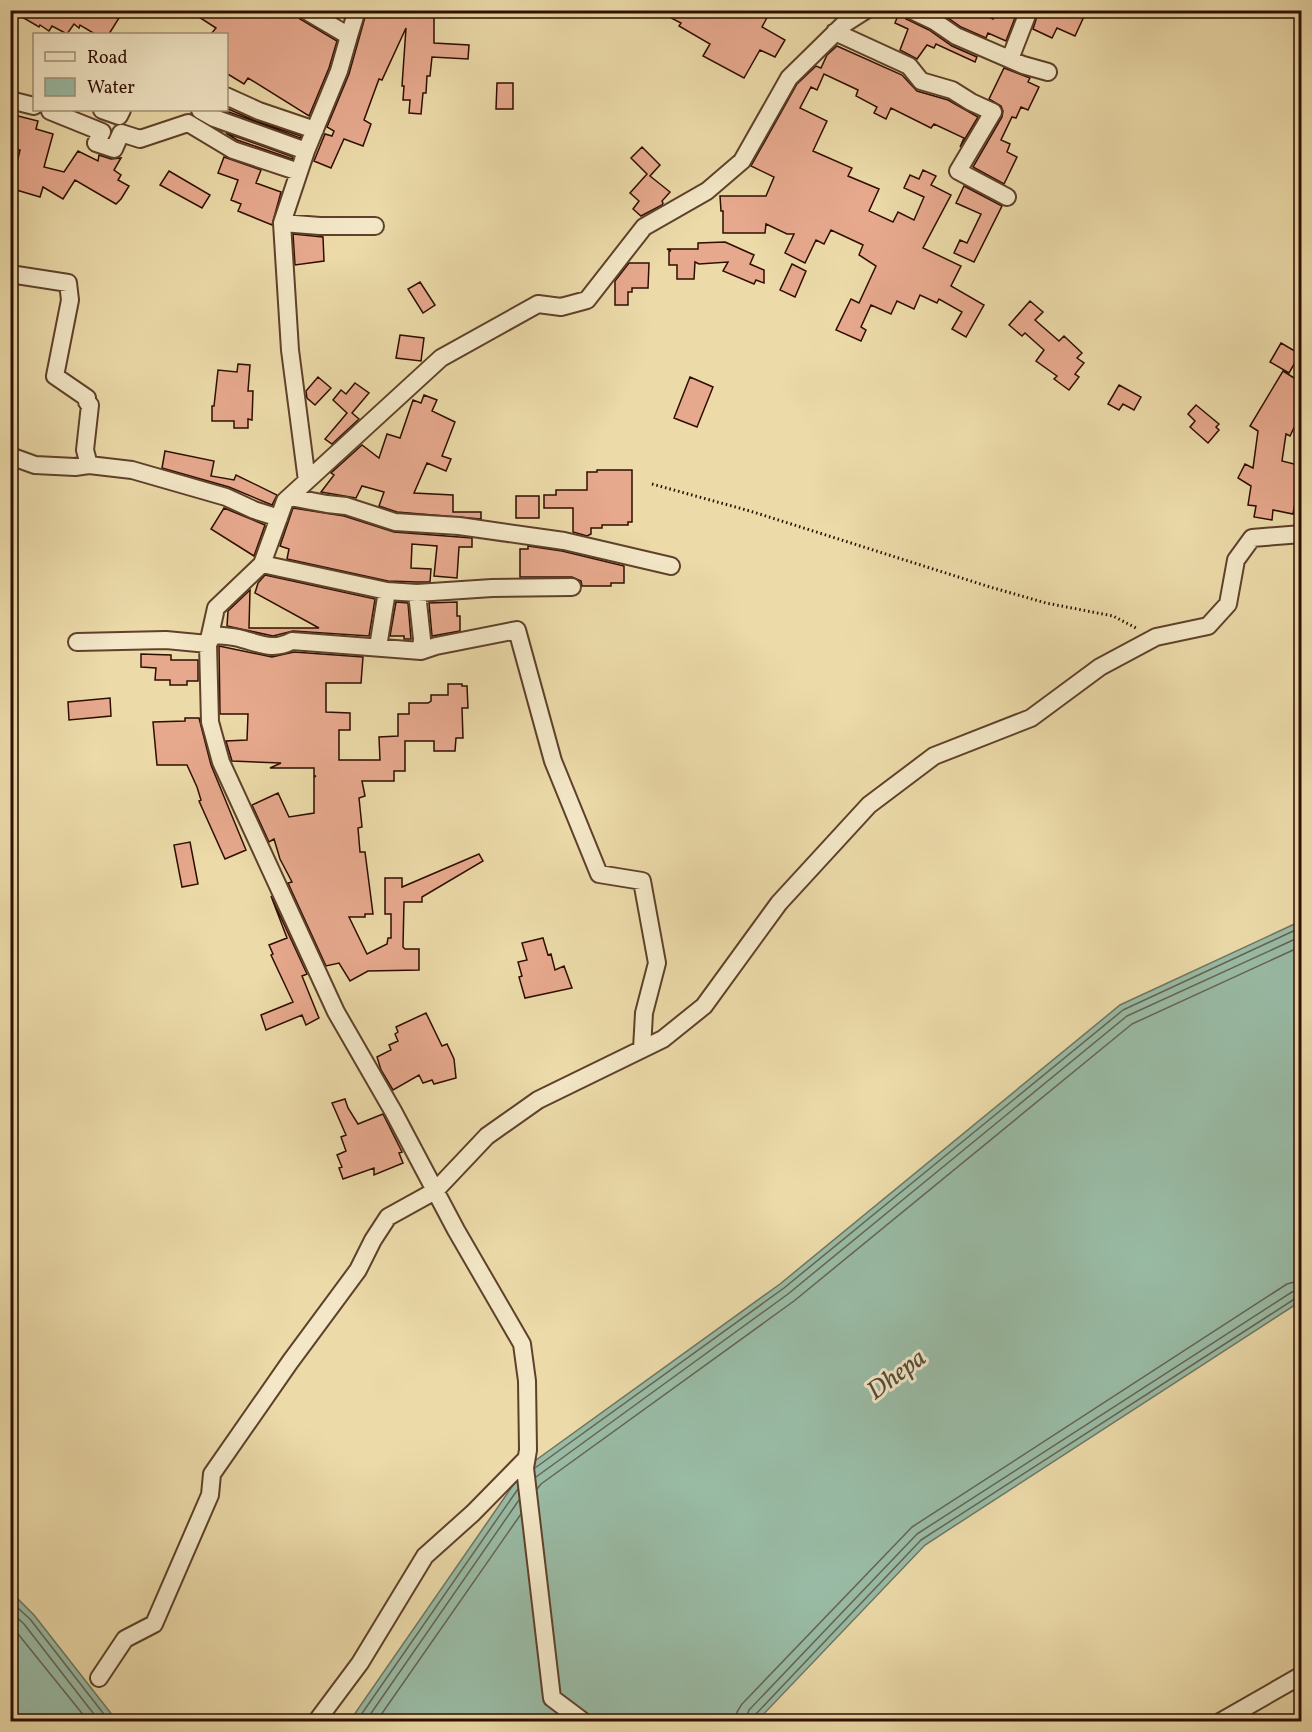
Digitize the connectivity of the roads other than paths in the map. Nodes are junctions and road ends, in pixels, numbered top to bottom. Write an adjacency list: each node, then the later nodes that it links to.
1 (305, 10): 7 (street)
2 (357, 10): 7 (street)
3 (866, 10): 6 (street)
4 (911, 10): 8 (street)
5 (1029, 10): 8 (street)
6 (835, 32): 20 (street); 26 (street)
7 (349, 36): 17 (street)
8 (1010, 59): 9 (street)
9 (1048, 72)
10 (228, 97): 17 (street)
11 (10, 100): 12 (street)
12 (33, 106)
13 (50, 111): 19 (street)
14 (105, 111): 15 (street)
15 (122, 111)
16 (202, 111): 18 (street)
17 (315, 130): 18 (street)
18 (306, 151): 19 (street)
19 (299, 172): 21 (street)
20 (1006, 196)
21 (282, 223): 22 (street); 26 (street)
22 (375, 226)
23 (10, 274): 25 (street)
24 (10, 456): 25 (street)
25 (89, 465): 28 (street)
26 (307, 481): 27 (street)
27 (290, 496): 28 (street); 31 (street)
28 (279, 518): 30 (street)
29 (1302, 534): 39 (street)
30 (262, 564): 33 (street); 36 (street)
31 (671, 566)
32 (572, 587): 34 (street)
33 (387, 591): 34 (street); 37 (street)
34 (417, 593): 38 (street)
35 (77, 642): 36 (street)
36 (208, 644): 37 (street); 40 (street)
37 (378, 647): 38 (street)
38 (421, 651): 39 (street)
39 (642, 1049): 40 (street)
40 (435, 1191): 41 (street); 43 (street)
41 (526, 1459): 44 (street); 45 (street)
42 (1302, 1675): 46 (street)
43 (99, 1678)
44 (316, 1722)
45 (584, 1722)
46 (1220, 1722)

